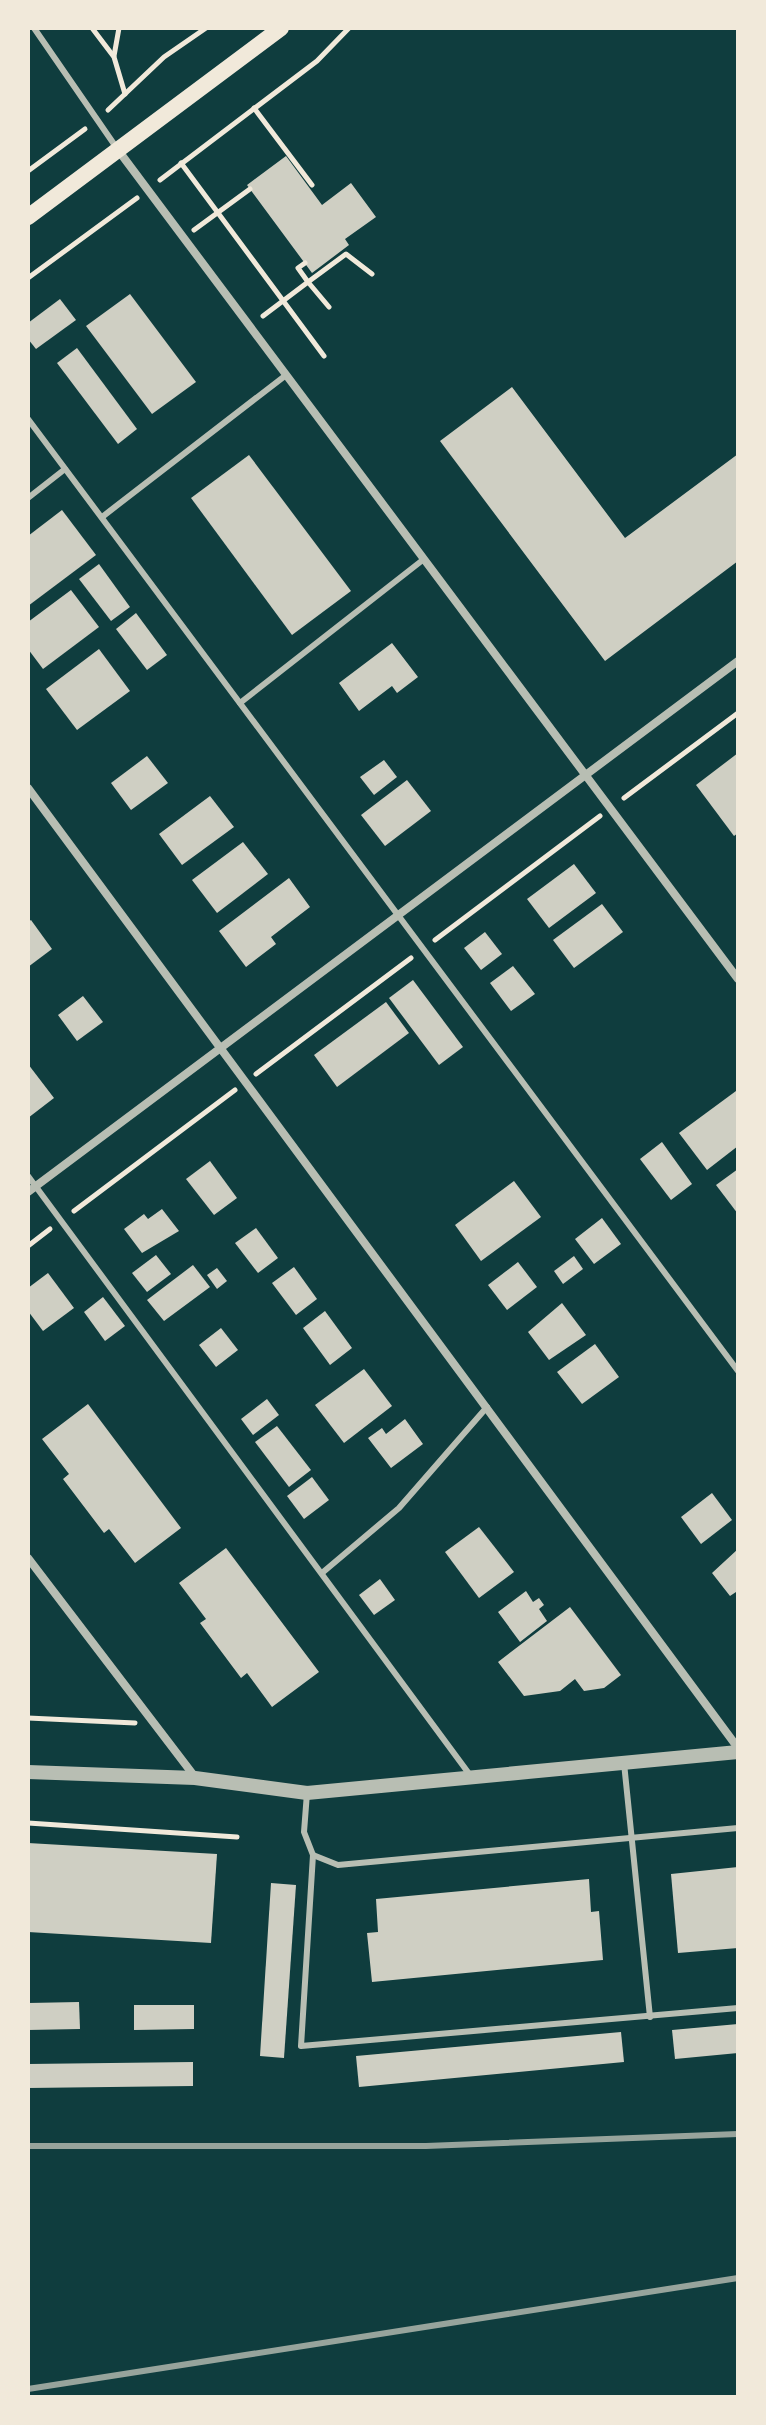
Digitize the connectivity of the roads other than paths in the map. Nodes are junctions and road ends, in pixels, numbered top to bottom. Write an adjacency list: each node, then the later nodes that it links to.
1 (34, 28): 3 (lane)
2 (281, 28): 3 (main road)
3 (118, 150): 4 (main road); 5 (street)
4 (28, 217)
5 (286, 375): 9 (lane); 10 (street)
6 (28, 419): 7 (lane)
7 (65, 469): 8 (lane); 9 (lane)
8 (28, 498)
9 (102, 517): 12 (lane)
10 (424, 559): 12 (lane); 13 (street)
11 (738, 661): 13 (street)
12 (240, 703): 15 (lane)
13 (585, 775): 15 (street); 16 (street)
14 (28, 788): 17 (street)
15 (399, 914): 17 (street); 20 (lane)
16 (738, 979)
17 (219, 1048): 19 (street); 21 (street)
18 (28, 1176): 19 (lane)
19 (32, 1189): 23 (lane)
20 (738, 1371)
21 (487, 1407): 23 (lane); 24 (street)
22 (28, 1558): 27 (street)
23 (322, 1573): 28 (lane)
24 (738, 1750): 25 (street)
25 (624, 1763): 28 (street); 31 (lane)
26 (28, 1772): 27 (street)
27 (195, 1778): 29 (street)
28 (472, 1778): 29 (street)
29 (307, 1793): 32 (lane)
30 (738, 1828): 31 (lane)
31 (633, 1838): 32 (lane); 34 (lane)
32 (313, 1855): 34 (lane)
33 (738, 2008): 34 (lane)
34 (650, 2017)

